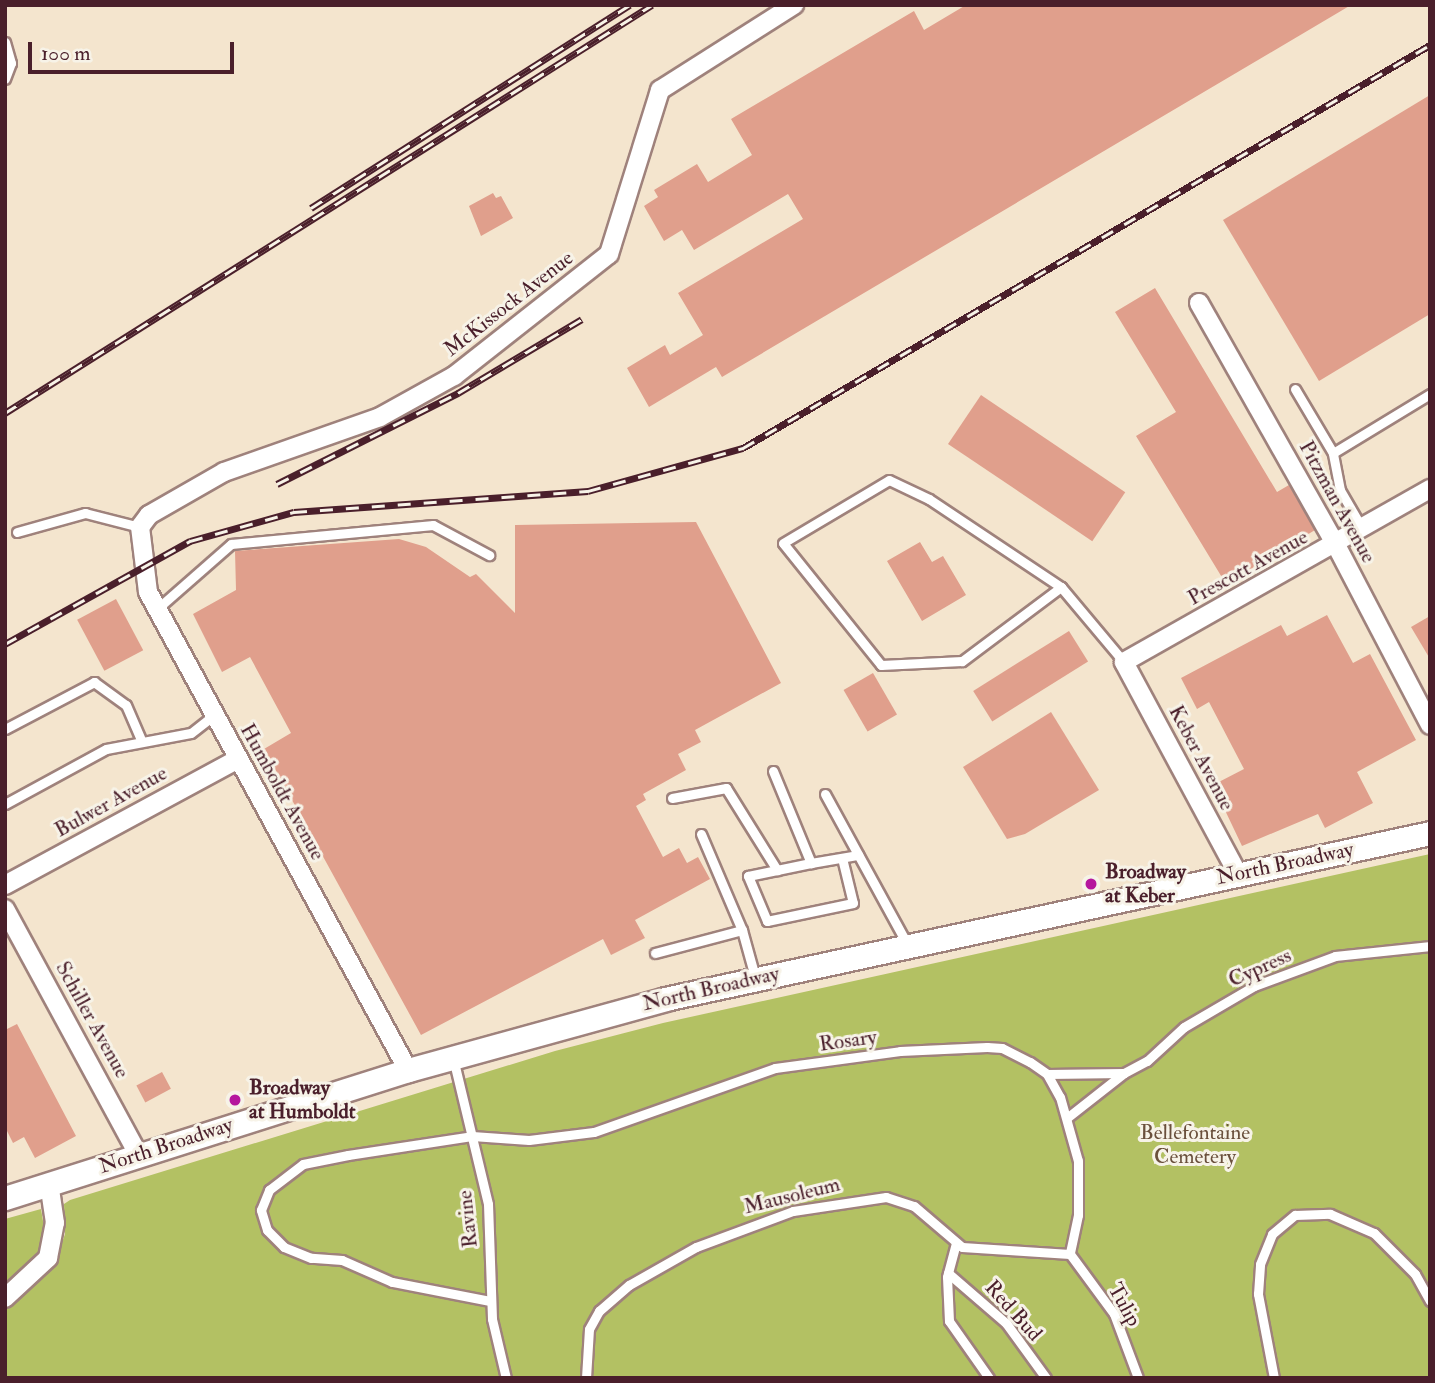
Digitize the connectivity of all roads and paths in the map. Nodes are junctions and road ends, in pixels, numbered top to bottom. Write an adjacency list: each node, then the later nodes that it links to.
1 (794, 5): 9 (street, McKissock Avenue)
2 (6, 39): 3 (lane)
3 (5, 79)
4 (1199, 303): 12 (street, Pitzman Avenue)
5 (1295, 389): 7 (lane)
6 (1430, 394): 7 (lane)
7 (1333, 453): 10 (lane)
8 (1430, 489): 10 (street, Prescott Avenue)
9 (140, 527): 11 (lane); 15 (street, Humboldt Avenue)
10 (1363, 530): 12 (street, Prescott Avenue)
11 (17, 532)
12 (1336, 545): 16 (street, Prescott Avenue); 18 (street, Pitzman Avenue)
13 (488, 555): 15 (lane)
14 (1061, 587): 14 (lane); 16 (lane)
15 (157, 609): 17 (street, Humboldt Avenue)
16 (1124, 662): 32 (street, Keber Avenue)
17 (215, 715): 20 (lane); 21 (street, Humboldt Avenue)
18 (1430, 726)
19 (5, 729): 20 (lane)
20 (142, 742): 25 (lane)
21 (238, 759): 33 (street, Bulwer Avenue); 41 (street, Humboldt Avenue)
22 (773, 771): 30 (lane)
23 (825, 794): 28 (lane)
24 (672, 798): 31 (lane)
25 (5, 804)
26 (1430, 833): 32 (main road, North Broadway)
27 (701, 834): 35 (lane)
28 (858, 855): 29 (lane); 36 (lane)
29 (842, 858): 30 (lane); 31 (lane)
30 (811, 863): 31 (lane)
31 (776, 870)
32 (1238, 874): 36 (main road, North Broadway)
33 (5, 885)
34 (5, 909): 46 (street, Schiller Avenue)
35 (742, 930): 38 (lane); 39 (lane)
36 (908, 945): 39 (main road, North Broadway)
37 (1430, 946): 42 (lane, Cypress)
38 (655, 953)
39 (756, 978): 40 (main road, North Broadway)
40 (453, 1057): 41 (main road, North Broadway); 45 (lane, Ravine)
41 (408, 1070): 46 (main road, North Broadway)
42 (1124, 1073): 43 (lane); 44 (lane, Cypress)
43 (1047, 1074): 44 (lane); 45 (lane, Rosary)
44 (1068, 1117): 50 (lane)
45 (472, 1136): 53 (lane, Ravine); 53 (lane, Rosary)
46 (138, 1154): 47 (main road, North Broadway)
47 (49, 1183): 48 (main road, North Broadway); 52 (street)
48 (5, 1198)
49 (956, 1243): 50 (lane); 51 (lane); 56 (lane, Mausoleum)
50 (1070, 1254): 59 (lane, Tulip)
51 (948, 1273): 57 (lane); 58 (lane, Red Bud)
52 (5, 1298)
53 (490, 1301): 55 (lane, Ravine)
54 (1430, 1301): 60 (lane)
55 (506, 1378)
56 (586, 1378)
57 (989, 1378)
58 (1046, 1378)
59 (1138, 1378)
60 (1274, 1378)

